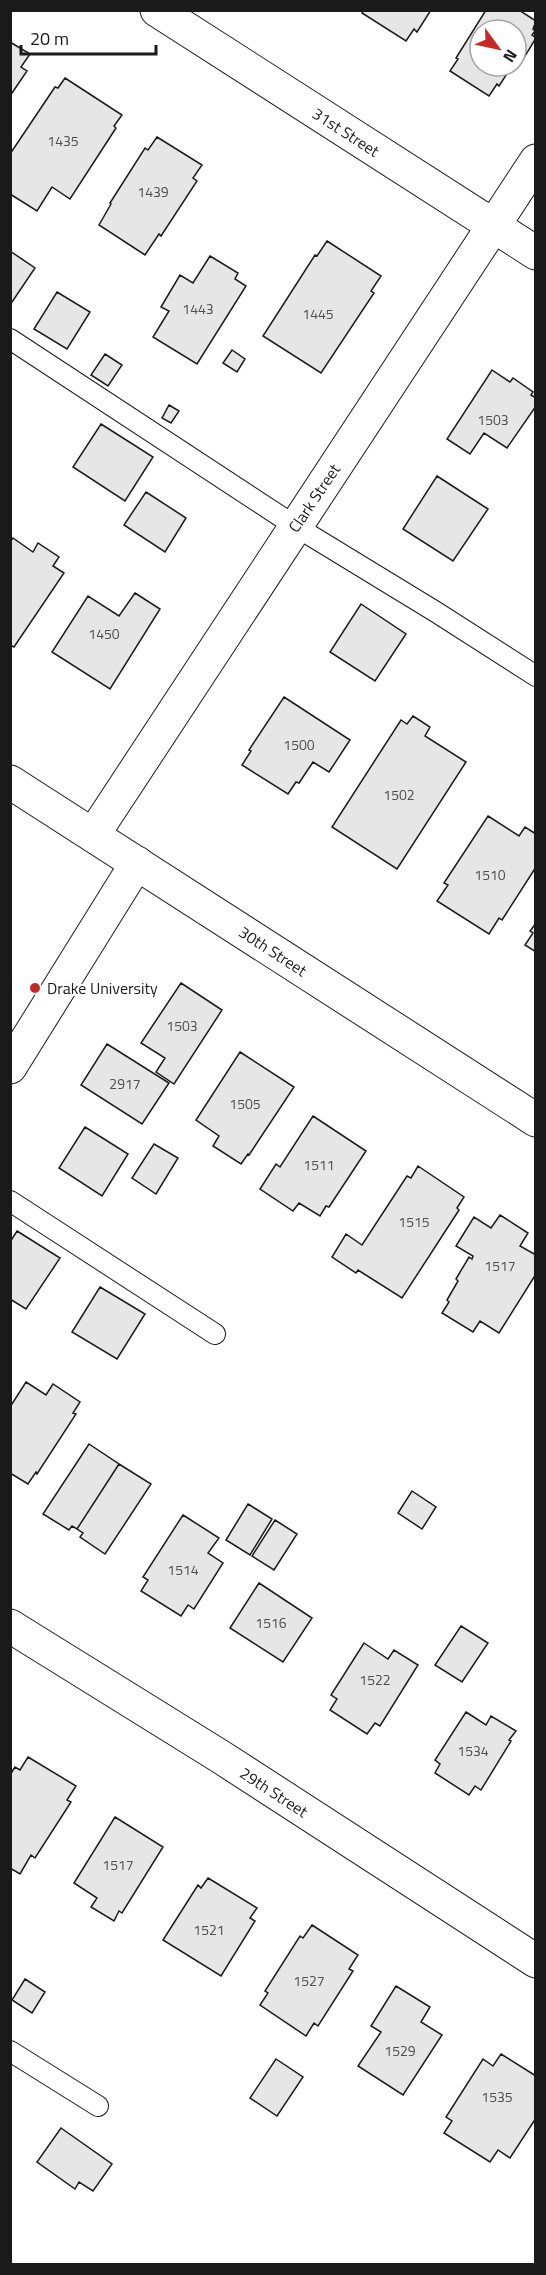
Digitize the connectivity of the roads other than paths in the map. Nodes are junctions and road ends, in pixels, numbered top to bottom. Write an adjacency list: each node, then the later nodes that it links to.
1 (157, 10): 3 (street, 31st Street)
2 (536, 161): 3 (street, Clark Street)
3 (494, 226): 4 (street, 31st Street); 6 (street, Clark Street)
4 (536, 253)
5 (10, 339): 6 (lane)
6 (295, 526): 7 (lane); 9 (street, Clark Street)
7 (536, 676)
8 (10, 782): 9 (street, 30th Street)
9 (93, 835): 10 (street, 30th Street)
10 (137, 863): 11 (street); 12 (street, 30th Street)
11 (10, 1067)
12 (536, 1120)
13 (10, 1201): 14 (lane)
14 (214, 1334)
15 (10, 1626): 16 (street, 29th Street)
16 (536, 1961)
17 (10, 2051): 18 (lane)
18 (98, 2106)

